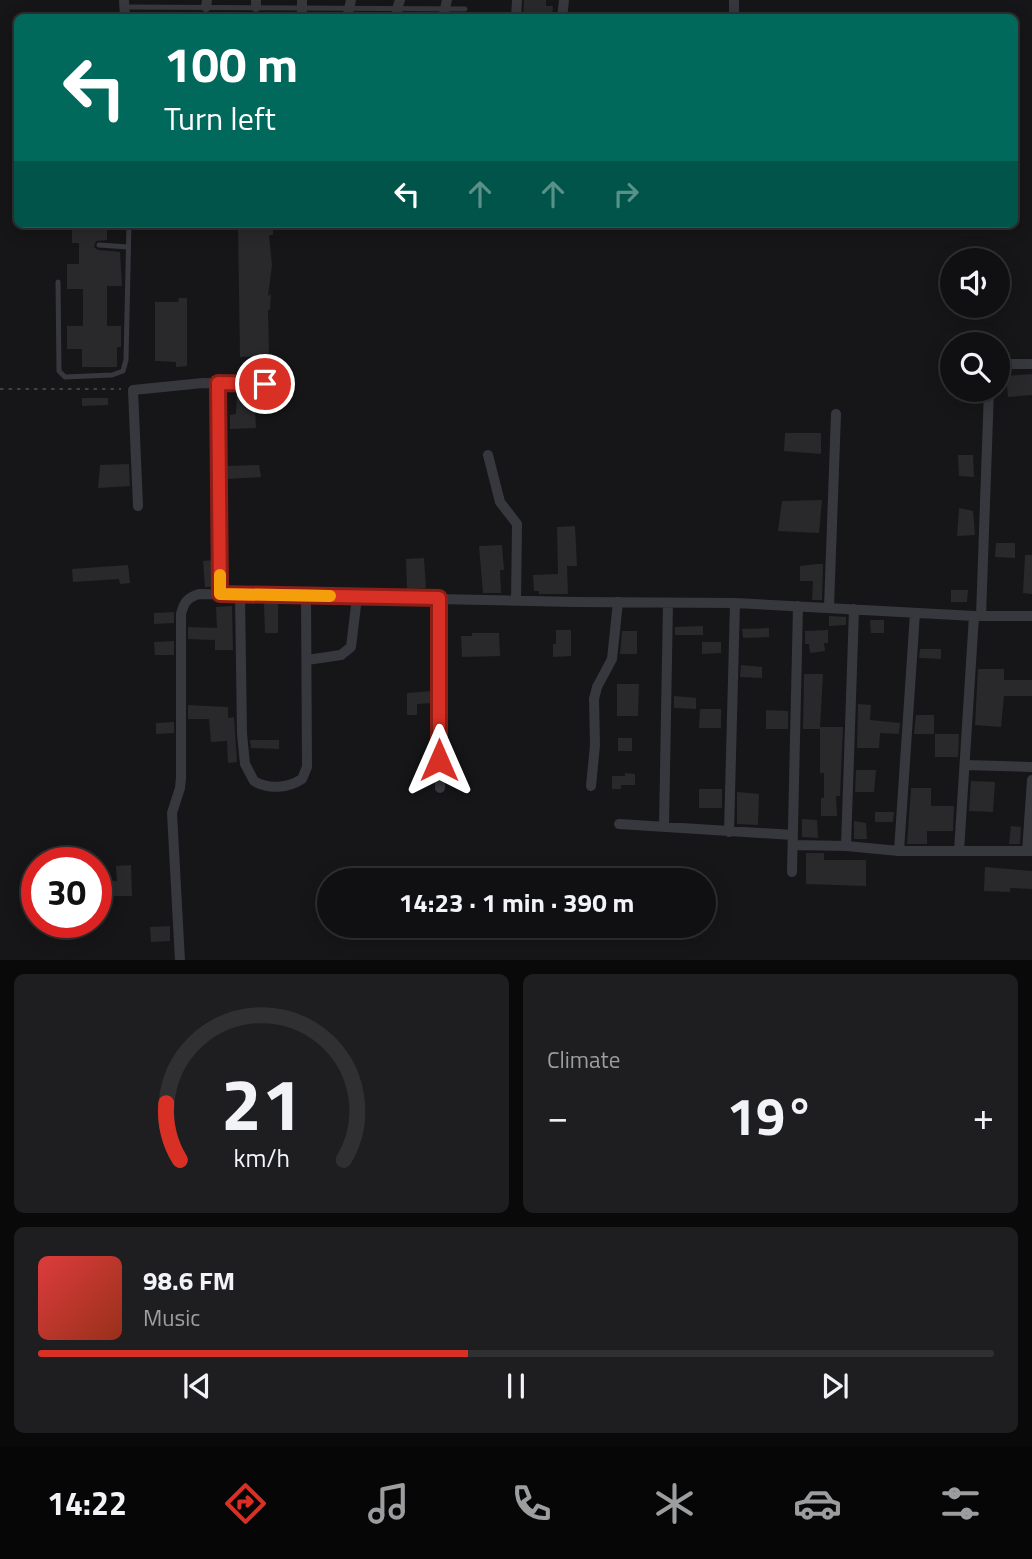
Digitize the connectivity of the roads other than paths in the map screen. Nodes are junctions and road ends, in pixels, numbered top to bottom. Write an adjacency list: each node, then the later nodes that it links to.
1 (207, 4): 2 (lane); 3 (lane)
2 (256, 4): 4 (lane)
3 (124, 8)
4 (302, 8): 5 (lane)
5 (349, 9): 6 (lane)
6 (398, 9): 7 (lane)
7 (445, 9): 8 (lane)
8 (465, 9)
9 (129, 228): 11 (lane)
10 (99, 245): 11 (lane)
11 (128, 247): 12 (lane)
12 (58, 282)
13 (1010, 364): 14 (street)
14 (1032, 364)
15 (218, 383): 16 (street); 20 (street); 21 (street)
16 (289, 385)
17 (988, 402): 34 (street)
18 (836, 414): 31 (street)
19 (488, 455): 26 (street)
20 (138, 506)
21 (220, 594): 22 (street); 51 (street)
22 (240, 595): 23 (street); 36 (street)
23 (306, 596): 24 (street); 36 (street)
24 (357, 597): 25 (street); 36 (street)
25 (439, 598): 26 (street); 41 (street)
26 (516, 600): 27 (street)
27 (618, 602): 28 (street); 40 (street)
28 (668, 603): 29 (street); 43 (street)
29 (735, 603): 30 (street); 44 (street)
30 (798, 606): 31 (street); 45 (street)
31 (829, 607): 32 (street)
32 (854, 609): 33 (street); 46 (street)
33 (915, 612): 34 (street); 49 (street)
34 (978, 616): 35 (street); 37 (street)
35 (1032, 616)
36 (307, 660)
37 (965, 765): 38 (street); 47 (street)
38 (1032, 767)
39 (1032, 780): 48 (street)
40 (591, 786)
41 (440, 788)
42 (619, 824): 43 (street)
43 (664, 827): 44 (street)
44 (729, 832): 45 (street)
45 (793, 840): 46 (street); 50 (street)
46 (846, 846): 49 (street)
47 (959, 851): 48 (street); 49 (street)
48 (1030, 851)
49 (899, 852)
50 (792, 872)
51 (180, 960)

